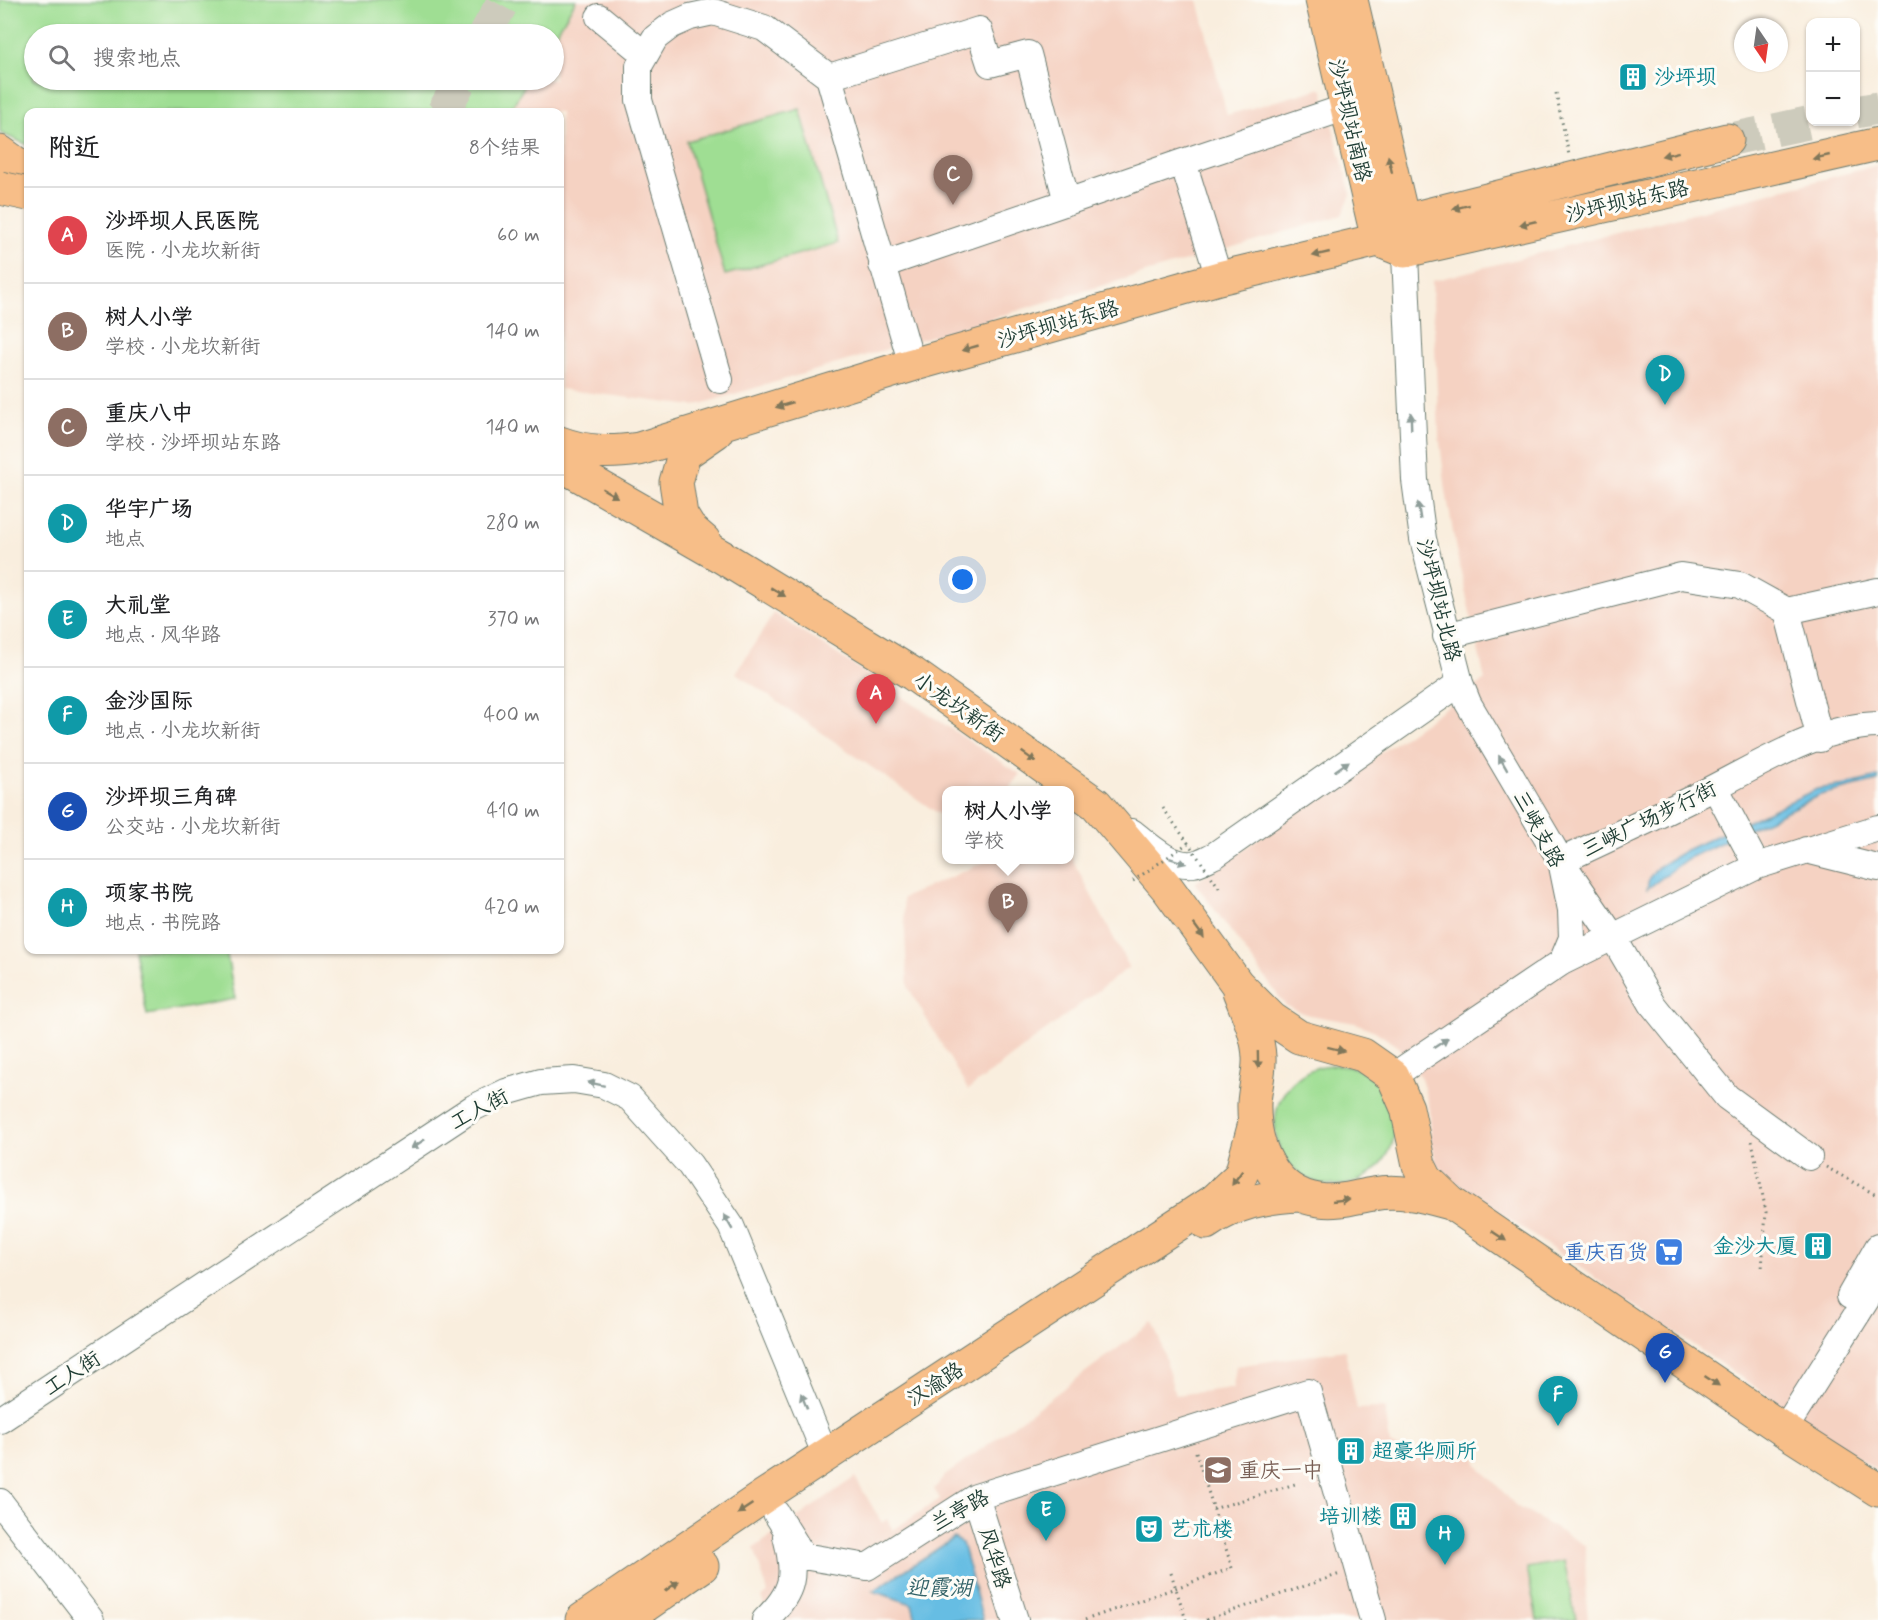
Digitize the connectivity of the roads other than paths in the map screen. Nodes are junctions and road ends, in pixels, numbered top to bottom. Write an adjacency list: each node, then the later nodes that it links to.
1 (1322, 0): 6 (main road, 沙坪坝站南路)
2 (1351, 0): 11 (main road, 沙坪坝站南路, one-way to 2)
3 (599, 17): 4 (street)
4 (644, 54): 5 (street); 15 (street)
5 (829, 77): 10 (street); 12 (street)
6 (1347, 107): 9 (street); 11 (main road, 沙坪坝站南路)
7 (1727, 140): 11 (main road, 沙坪坝站东路, one-way to 11)
8 (1878, 144): 11 (main road, 沙坪坝站东路, one-way to 11)
9 (1183, 162): 10 (street); 13 (street)
10 (1067, 202): 12 (street)
11 (1395, 237): 13 (main road, 沙坪坝站东路, one-way to 13); 22 (street, 沙坪坝站北路, one-way to 11)
12 (882, 265): 14 (street)
13 (1219, 278): 14 (main road, 沙坪坝站东路, one-way to 14)
14 (912, 365): 16 (main road, 沙坪坝站东路, one-way to 16)
15 (720, 380)
16 (741, 418): 17 (main road); 19 (main road)
17 (564, 444)
18 (564, 466): 19 (main road, 小龙坎新街, one-way to 19)
19 (724, 558): 26 (main road, 小龙坎新街, one-way to 26)
20 (1878, 591): 21 (street)
21 (1787, 611): 22 (street); 25 (street)
22 (1446, 636): 23 (street, 沙坪坝站北路)
23 (1460, 683): 29 (street, 沙坪坝站北路, one-way to 23); 32 (street, 三峡支路, one-way to 23)
24 (1878, 725): 25 (street, 三峡广场步行街)
25 (1820, 739): 27 (street, 三峡广场步行街)
26 (1070, 786)
27 (1715, 787): 32 (street, 三峡广场步行街); 33 (street)
28 (1074, 788): 29 (main road, 小龙坎新街, one-way to 29)
29 (1096, 804): 37 (main road, 小龙坎新街, one-way to 37)
30 (1878, 828): 31 (street)
31 (1805, 849): 33 (street); 34 (street)
32 (1561, 861): 35 (street, 三峡广场步行街); 36 (street, 三峡支路)
33 (1757, 866): 35 (street)
34 (1878, 868)
35 (1612, 937): 36 (street); 40 (street, 三峡广场步行街)
36 (1562, 962): 38 (street, one-way to 36)
37 (1237, 984): 38 (main road, 小龙坎新街, one-way to 38); 39 (main road, 小龙坎新街, one-way to 39)
38 (1393, 1076): 42 (main road, 小龙坎新街)
39 (1256, 1123): 41 (main road, 小龙坎新街); 48 (main road, 汉渝路, one-way to 48)
40 (1809, 1157)
41 (1301, 1195): 42 (main road, 小龙坎新街, one-way to 42); 53 (main road, 汉渝路)
42 (1451, 1203): 47 (main road, 小龙坎新街, one-way to 47)
43 (1878, 1247): 45 (street)
44 (1878, 1281): 47 (street)
45 (1791, 1397)
46 (0, 1420): 48 (street, 工人街, one-way to 46)
47 (1785, 1430): 49 (main road, 小龙坎新街); 52 (main road, 小龙坎新街)
48 (826, 1456): 55 (main road, 汉渝路, one-way to 55)
49 (1878, 1490)
50 (976, 1497): 53 (street, 兰亭路); 58 (street, 风华路); 59 (street, 兰亭路)
51 (0, 1502): 54 (street)
52 (1878, 1506)
53 (780, 1520): 56 (main road, 汉渝路, one-way to 53); 57 (street)
54 (90, 1620)
55 (582, 1620)
56 (624, 1620)
57 (765, 1620)
58 (1015, 1620)
59 (1373, 1620)

